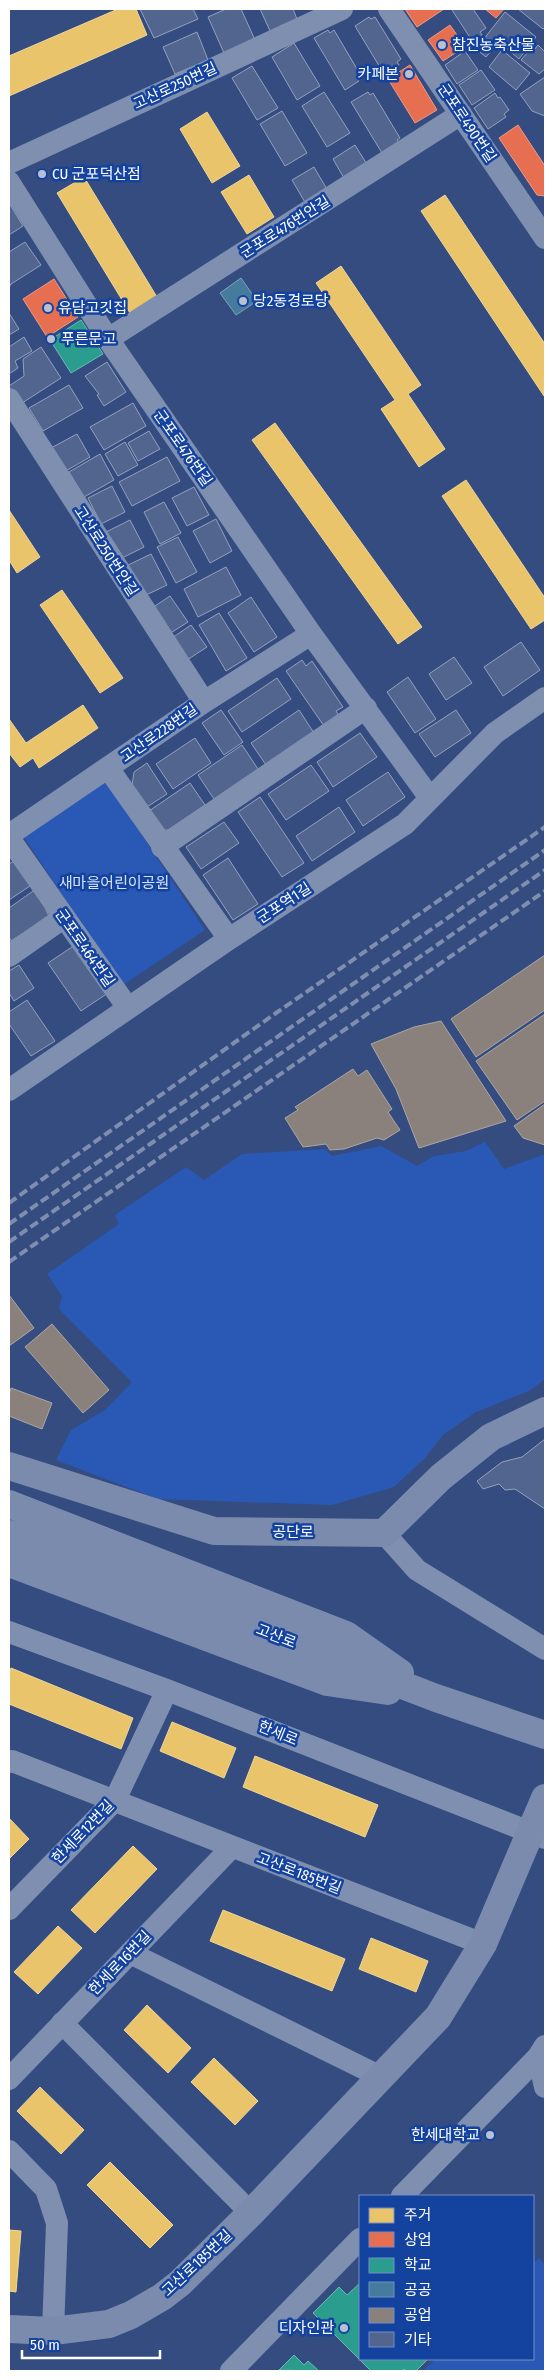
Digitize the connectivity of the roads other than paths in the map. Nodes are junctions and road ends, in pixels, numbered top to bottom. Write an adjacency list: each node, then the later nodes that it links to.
1 (342, 9): 4 (street, 고산로250번길)
2 (388, 9): 3 (street, 군포로490번길)
3 (462, 114): 6 (street, 군포로490번길); 7 (street, 군포로476번안길)
4 (9, 163)
5 (9, 182): 7 (street, 군포로476번길)
6 (542, 226)
7 (108, 339): 9 (street, 군포로476번길)
8 (9, 399): 11 (street, 고산로250번안길)
9 (311, 634): 11 (street, 고산로228번길); 12 (street, 군포로476번길)
10 (545, 698): 14 (street, 군포역1길)
11 (204, 702): 13 (street, 고산로228번길)
12 (366, 708): 14 (street, 군포로476번길); 16 (street)
13 (108, 768): 15 (street, 고산로228번길); 16 (street)
14 (430, 798): 18 (street, 군포역1길)
15 (9, 837): 17 (street, 군포로464번길)
16 (162, 847): 18 (street)
17 (63, 918): 19 (street); 20 (street, 군포로464번길)
18 (229, 939): 20 (street, 군포역1길)
19 (9, 956)
20 (128, 1008): 21 (street, 군포역1길)
21 (9, 1090)
22 (545, 1411): 25 (street)
23 (9, 1466): 25 (street, 공단로)
24 (9, 1504): 31 (street)
25 (384, 1533): 29 (street)
26 (9, 1534): 31 (street, 고산로)
27 (9, 1563): 31 (street)
28 (9, 1632): 30 (street, 한세로)
29 (545, 1649)
30 (167, 1690): 35 (street, 한세로12번길); 36 (street, 한세로)
31 (436, 1698): 32 (street, 고산로)
32 (543, 1733)
33 (9, 1762): 35 (street, 고산로185번길)
34 (545, 1798): 36 (street, 고산로185번길)
35 (115, 1800): 37 (street, 고산로185번길); 38 (street, 한세로12번길)
36 (538, 1836): 39 (street, 고산로185번길)
37 (232, 1847): 39 (street, 고산로185번길); 40 (street, 한세로16번길)
38 (9, 1909)
39 (483, 1944): 43 (street, 고산로185번길)
40 (130, 1953): 41 (street, 한세로16번길); 43 (street)
41 (62, 2023): 44 (street, 한세로16번길); 48 (street)
42 (542, 2052): 45 (street); 47 (street)
43 (381, 2077): 48 (street, 고산로185번길)
44 (9, 2079)
45 (545, 2087)
46 (9, 2151): 51 (street)
47 (403, 2195)
48 (251, 2213): 51 (street, 고산로185번길)
49 (359, 2240): 52 (street)
50 (9, 2329): 51 (street, 고산로185번길)
51 (53, 2331)
52 (231, 2371)

